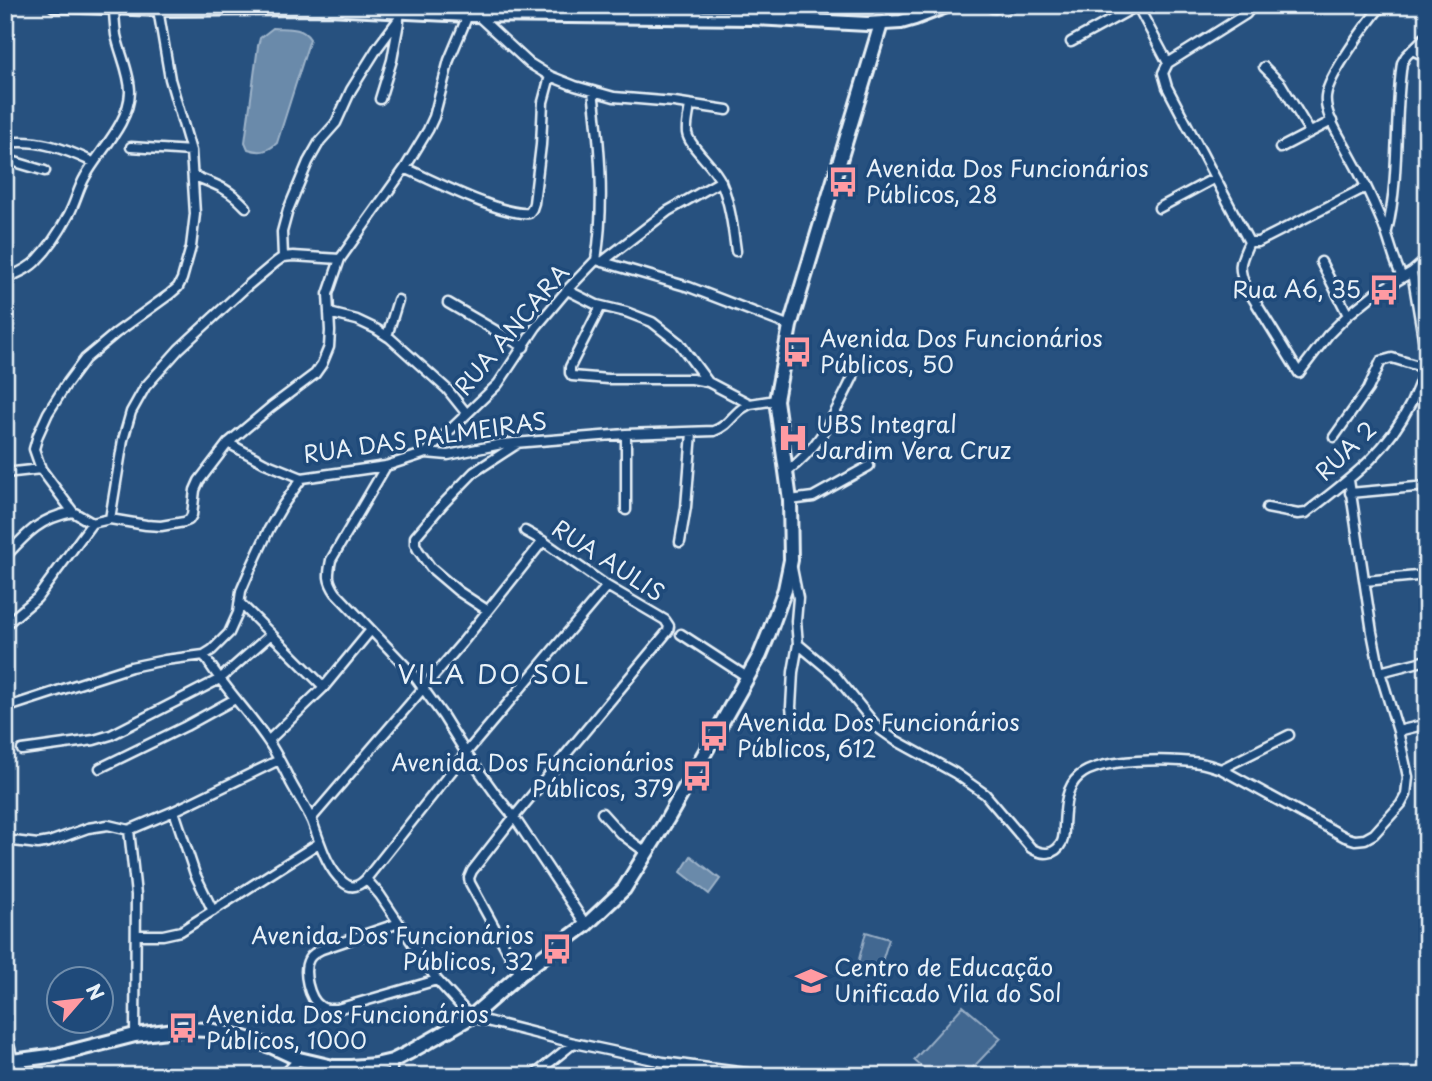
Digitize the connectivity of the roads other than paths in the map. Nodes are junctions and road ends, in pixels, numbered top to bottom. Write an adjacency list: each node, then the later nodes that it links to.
1 (55, 5): 9 (street)
2 (746, 5): 13 (street)
3 (949, 5): 14 (street)
4 (988, 5): 5 (street)
5 (1003, 5)
6 (1254, 5): 19 (street)
7 (1382, 5): 26 (street)
8 (1137, 6): 16 (street); 19 (street)
9 (114, 8): 10 (street); 33 (street)
10 (158, 9): 11 (street); 31 (street)
11 (400, 15): 12 (street); 23 (street); 45 (street)
12 (472, 15): 13 (street); 21 (street); 34 (street)
13 (752, 18): 14 (street)
14 (881, 24): 59 (street)
15 (1427, 34): 17 (street)
16 (1071, 43)
17 (1412, 50): 18 (street); 42 (street)
18 (1427, 57)
19 (1168, 63): 37 (street)
20 (1264, 67): 27 (street)
21 (550, 76): 22 (street); 34 (street)
22 (593, 91): 24 (street); 48 (street)
23 (380, 99)
24 (690, 106): 25 (street); 38 (street)
25 (727, 110)
26 (1332, 121): 27 (street); 39 (street)
27 (1310, 132): 30 (street)
28 (5, 143): 33 (street)
29 (131, 147): 31 (street)
30 (1280, 148)
31 (191, 150): 36 (street)
32 (5, 159): 35 (street)
33 (93, 162): 52 (street)
34 (405, 169): 47 (street)
35 (45, 171)
36 (194, 176): 40 (street); 76 (street)
37 (1215, 178): 41 (street); 43 (street)
38 (721, 181): 44 (street); 48 (street, RUA ANCARA)
39 (1366, 187): 42 (street); 43 (street)
40 (246, 207)
41 (1159, 208)
42 (1386, 233): 51 (street)
43 (1249, 242): 58 (street)
44 (736, 251)
45 (283, 257): 47 (street); 87 (street)
46 (1427, 258): 50 (street)
47 (340, 259): 57 (street)
48 (599, 261): 53 (street, RUA ANCARA); 59 (street)
49 (1321, 262): 58 (street)
50 (1412, 272): 51 (street); 62 (street, RUA 2)
51 (1402, 277): 58 (street)
52 (5, 279)
53 (567, 290): 56 (street); 61 (street, RUA ANCARA)
54 (398, 300): 60 (street)
55 (448, 303): 61 (street)
56 (601, 306): 64 (street); 64 (street)
57 (329, 313): 60 (street); 71 (street)
58 (1348, 315)
59 (790, 326): 65 (street)
60 (387, 336): 67 (street)
61 (524, 347): 67 (street, RUA ANCARA)
62 (1425, 368): 70 (street); 80 (street, RUA 2)
63 (853, 377): 77 (street)
64 (708, 382): 66 (street)
65 (776, 400): 66 (street); 77 (street)
66 (750, 404): 68 (street, RUA DAS PALMEIRAS)
67 (467, 414): 73 (street, RUA ANCARA)
68 (692, 433): 69 (street, RUA DAS PALMEIRAS); 91 (street)
69 (626, 434): 72 (street, RUA DAS PALMEIRAS); 85 (street)
70 (1334, 437)
71 (228, 443): 79 (street, RUA DAS PALMEIRAS); 87 (street)
72 (520, 443): 73 (street, RUA DAS PALMEIRAS); 98 (street)
73 (426, 453): 74 (street, RUA DAS PALMEIRAS)
74 (386, 466): 79 (street, RUA DAS PALMEIRAS); 100 (street)
75 (869, 467): 83 (street)
76 (41, 470): 78 (street); 86 (street)
77 (786, 472): 83 (street)
78 (5, 473)
79 (302, 478): 97 (street)
80 (1349, 480): 82 (street); 84 (street, RUA 2)
81 (1427, 486): 82 (street)
82 (1350, 493): 95 (street)
83 (790, 500): 93 (street)
84 (1267, 508)
85 (626, 510)
86 (73, 512): 88 (street); 92 (street)
87 (110, 519): 88 (street)
88 (92, 523): 99 (street)
89 (525, 531): 90 (street, RUA AULIS)
90 (543, 541): 96 (street, RUA AULIS); 98 (street)
91 (680, 542)
92 (5, 557)
93 (791, 560): 103 (street); 107 (street)
94 (1427, 575): 95 (street)
95 (1365, 581): 106 (street)
96 (607, 586): 119 (street); 125 (street, RUA AULIS)
97 (240, 603): 102 (street); 104 (street)
98 (487, 610): 110 (street)
99 (5, 625)
100 (371, 630): 109 (street); 110 (street)
101 (681, 634): 107 (street)
102 (270, 635): 108 (street); 109 (street)
103 (798, 644): 113 (street); 122 (street)
104 (204, 655): 108 (street); 112 (street)
105 (1427, 660): 106 (street)
106 (1380, 672): 115 (street)
107 (747, 677): 130 (street)
108 (220, 679): 111 (street); 118 (street)
109 (324, 687): 117 (street)
110 (424, 689): 119 (street); 126 (street)
111 (235, 699): 117 (street); 121 (street)
112 (5, 708)
113 (793, 724)
114 (1427, 724): 115 (street)
115 (1398, 731): 122 (street)
116 (1289, 735): 122 (street)
117 (268, 741): 120 (street)
118 (22, 750)
119 (466, 753): 125 (street); 131 (street)
120 (279, 760): 123 (street); 126 (street)
121 (100, 768)
122 (1221, 769)
123 (174, 811): 127 (street); 132 (street)
124 (602, 813): 130 (street)
125 (514, 817): 134 (street); 136 (street)
126 (311, 819): 129 (street)
127 (129, 830): 128 (street); 135 (street)
128 (5, 839)
129 (319, 843): 131 (street); 132 (street)
130 (647, 853): 134 (street)
131 (366, 879): 133 (street)
132 (213, 911): 135 (street)
133 (399, 923): 137 (street); 137 (street)
134 (586, 925): 136 (street)
135 (136, 935): 140 (street)
136 (520, 974): 138 (street)
137 (437, 980): 138 (street)
138 (471, 1017): 141 (street); 144 (street)
139 (5, 1027): 143 (street)
140 (135, 1035): 142 (street); 143 (street)
141 (574, 1043): 145 (street); 148 (street)
142 (299, 1059): 144 (street); 146 (street)
143 (9, 1061)
144 (392, 1061): 147 (street)
145 (685, 1065): 149 (street); 150 (street)
146 (283, 1076)
147 (392, 1076)
148 (533, 1076)
149 (671, 1076)
150 (769, 1076)

